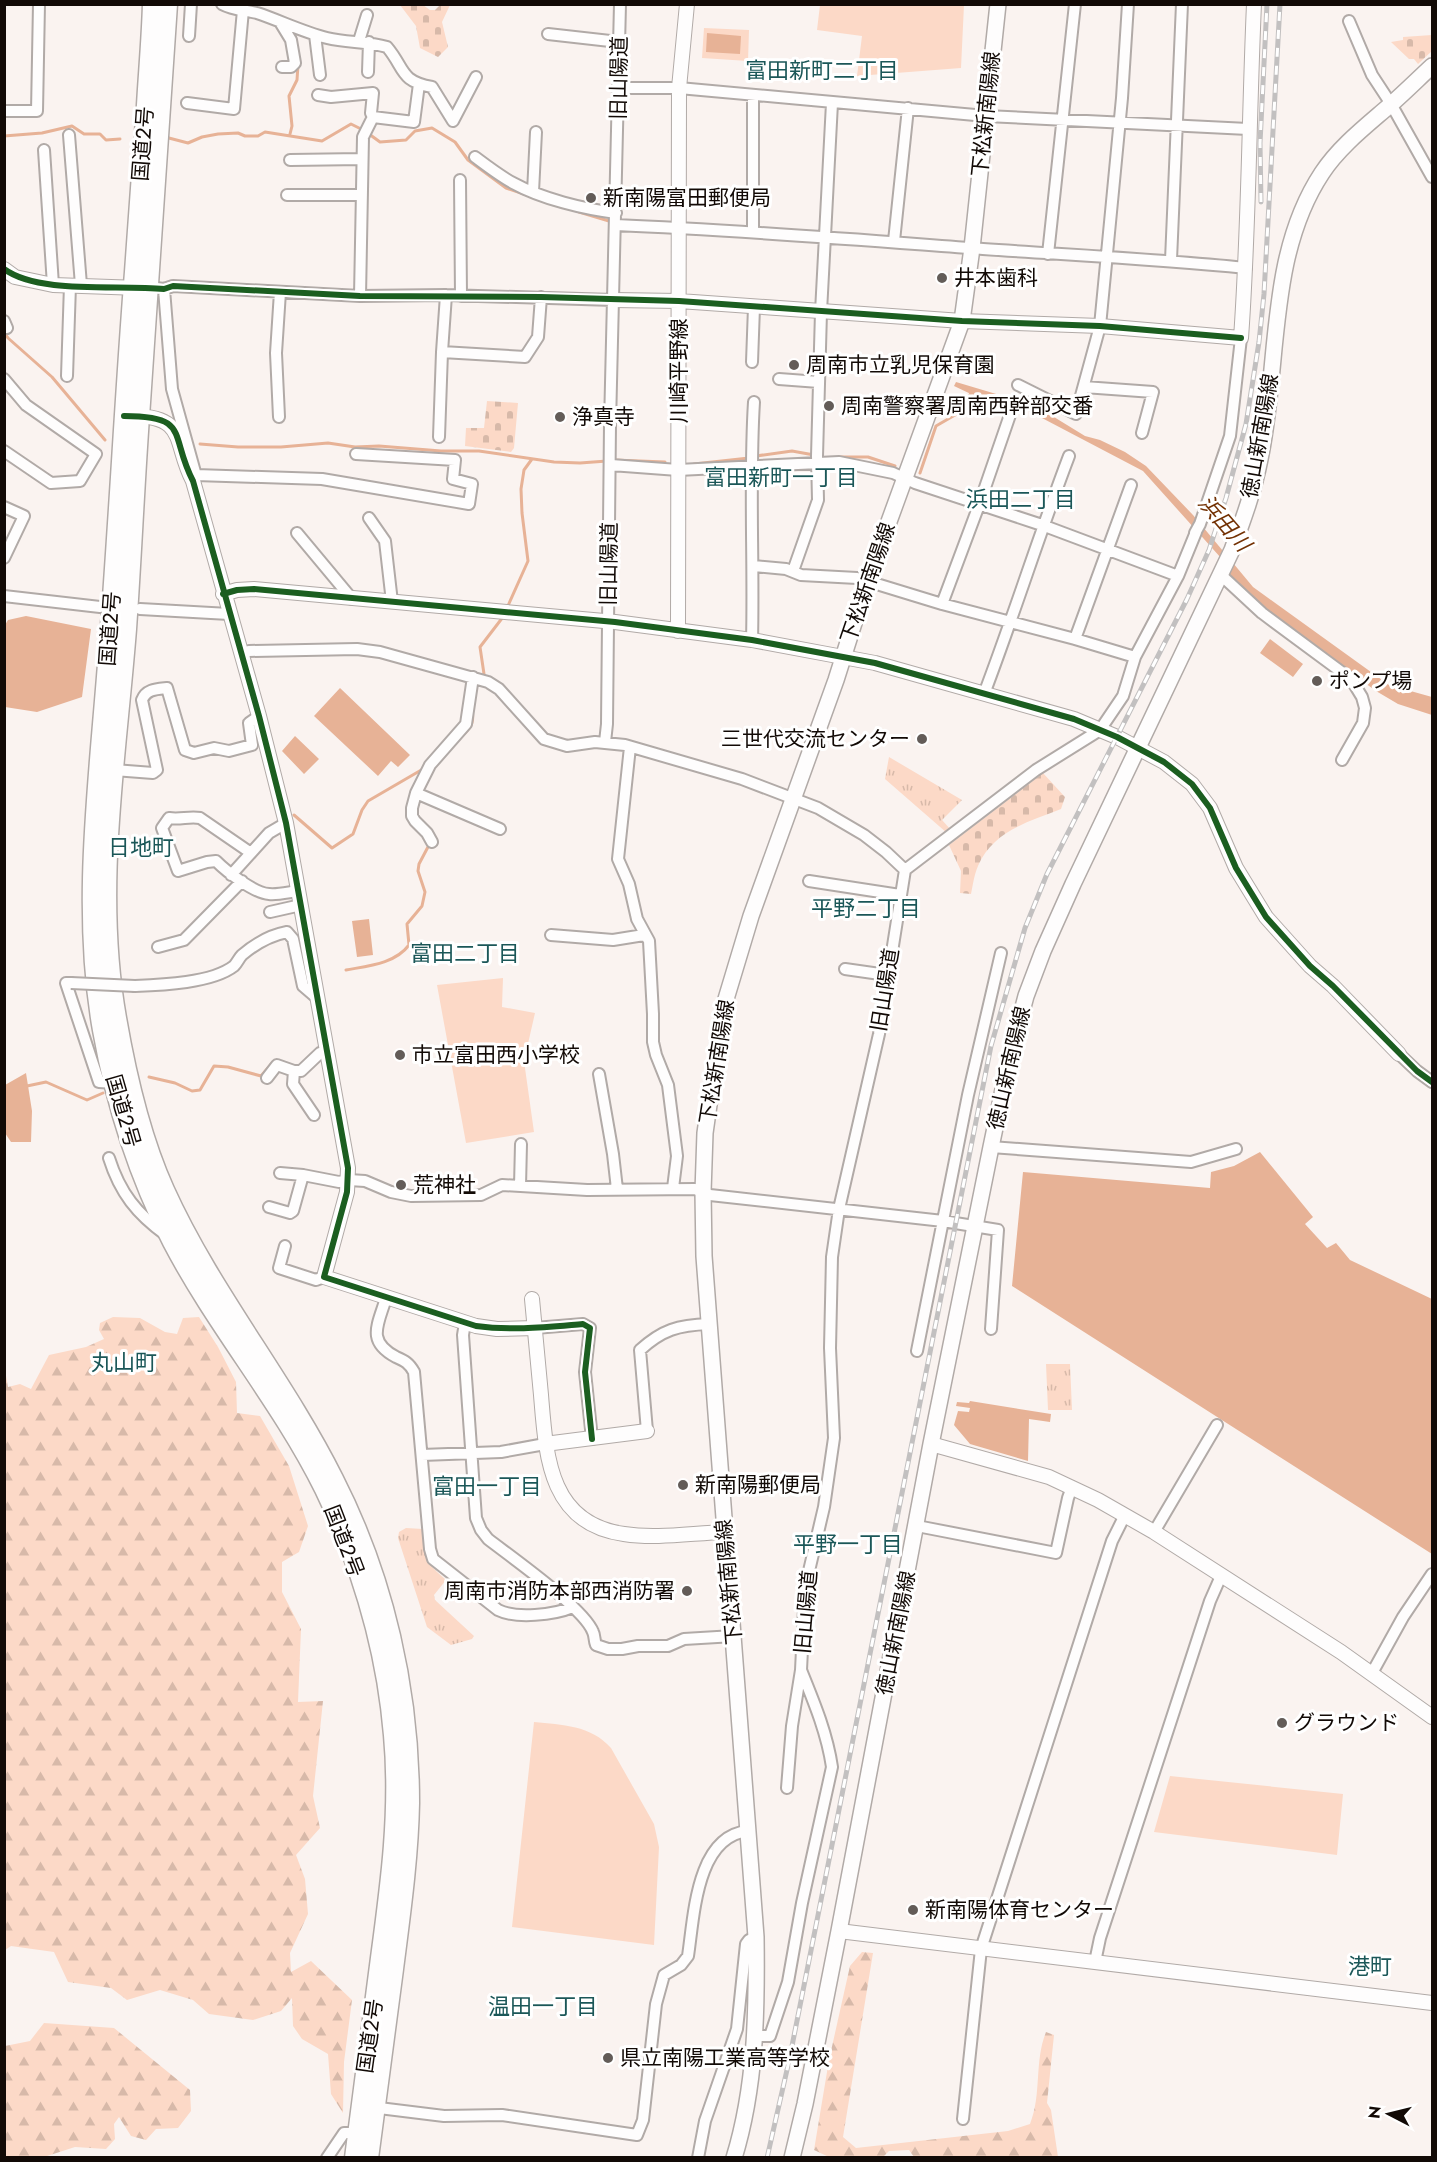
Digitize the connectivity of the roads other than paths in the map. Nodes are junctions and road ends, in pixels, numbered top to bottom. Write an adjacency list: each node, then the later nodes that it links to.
1 (39, 4): 36 (street)
2 (152, 4): 68 (highway, 国道2号)
3 (168, 4): 68 (highway, 国道2号)
4 (191, 4): 19 (street)
5 (222, 4): 13 (street)
6 (620, 4): 21 (street, 旧山陽道)
7 (687, 4): 29 (street, 川崎平野線)
8 (998, 4): 37 (main road, 下松新南陽線)
9 (1075, 4): 39 (street)
10 (1128, 4): 40 (street)
11 (1182, 4): 41 (street)
12 (1254, 4): 42 (street)
13 (243, 10): 16 (street); 32 (street)
14 (367, 15): 20 (street)
15 (1349, 21): 34 (street)
16 (280, 22): 18 (street); 23 (street)
17 (548, 34): 21 (street)
18 (315, 35): 20 (street); 25 (street)
19 (189, 36)
20 (364, 42): 24 (street); 27 (street)
21 (619, 42): 28 (street, 旧山陽道)
22 (1432, 66): 34 (main road, 徳山新南陽線)
23 (282, 68)
24 (368, 72)
25 (320, 75)
26 (476, 77): 27 (street)
27 (419, 84): 38 (street)
28 (619, 88): 29 (street); 54 (street, 旧山陽道)
29 (679, 88): 31 (street); 56 (street, 川崎平野線)
30 (318, 95): 38 (street)
31 (753, 95): 33 (street); 57 (street)
32 (187, 103)
33 (832, 103): 35 (street); 58 (street)
34 (1391, 104): 49 (street); 113 (main road, 徳山新南陽線)
35 (908, 108): 37 (street); 59 (street)
36 (4, 111)
37 (986, 116): 39 (street); 60 (main road, 下松新南陽線)
38 (373, 117): 47 (street)
39 (1062, 120): 40 (street); 61 (street)
40 (1119, 123): 41 (street); 62 (street)
41 (1178, 126): 42 (street); 63 (street)
42 (1248, 129): 64 (street)
43 (536, 132): 51 (street)
44 (69, 135): 67 (street)
45 (44, 150): 66 (street)
46 (475, 157): 51 (street)
47 (362, 159): 48 (street); 53 (street)
48 (290, 160)
49 (1432, 177)
50 (460, 180): 72 (street)
51 (533, 192): 54 (street)
52 (287, 195): 53 (street)
53 (362, 195): 71 (street)
54 (616, 213): 55 (street, 旧山陽道)
55 (616, 225): 56 (street); 74 (street, 旧山陽道)
56 (679, 228): 57 (street); 75 (street, 川崎平野線)
57 (753, 232): 58 (street)
58 (824, 238): 59 (street); 77 (street)
59 (894, 241): 60 (street)
60 (972, 248): 61 (street); 78 (main road, 下松新南陽線)
61 (1048, 254): 62 (street)
62 (1108, 256): 63 (street); 79 (street)
63 (1171, 260): 64 (street)
64 (1246, 268): 80 (street)
65 (4, 269): 66 (street)
66 (53, 285): 67 (street)
67 (76, 285): 68 (street); 83 (street)
68 (148, 288): 69 (street); 91 (highway, 国道2号); 102 (street)
69 (280, 292): 71 (street); 92 (street)
70 (446, 295): 71 (street); 72 (street); 81 (street)
71 (360, 296)
72 (461, 296): 73 (street)
73 (541, 297): 74 (street); 81 (street)
74 (614, 300): 75 (street); 99 (street, 旧山陽道)
75 (679, 301): 76 (street); 101 (street, 川崎平野線)
76 (754, 307): 77 (street); 82 (street)
77 (821, 312): 78 (street); 86 (street)
78 (962, 321): 79 (street); 103 (main road, 下松新南陽線)
79 (1100, 326): 80 (street); 88 (street)
80 (1240, 338): 115 (street)
81 (442, 352): 94 (street)
82 (752, 362)
83 (67, 376)
84 (779, 379): 86 (street)
85 (4, 380): 95 (street)
86 (819, 382): 98 (street)
87 (1018, 385): 88 (street)
88 (1084, 387): 93 (street)
89 (754, 402): 100 (street)
90 (1011, 412): 105 (street)
91 (132, 416): 102 (street); 141 (highway, 国道2号); 169 (highway, 国道2号)
92 (279, 417)
93 (1142, 433)
94 (440, 437)
95 (4, 451)
96 (356, 454): 102 (street)
97 (1069, 456): 108 (street)
98 (817, 459): 100 (street); 103 (street); 114 (street)
99 (611, 465): 101 (street); 125 (street, 旧山陽道)
100 (751, 465): 101 (street); 112 (street)
101 (678, 470): 127 (street, 川崎平野線)
102 (194, 478): 117 (street)
103 (904, 479): 105 (street); 116 (main road, 下松新南陽線)
104 (1131, 485): 110 (street)
105 (979, 505): 108 (street); 121 (street)
106 (4, 507): 111 (street)
107 (369, 518): 120 (street)
108 (1042, 525): 110 (street); 126 (street)
109 (297, 533): 119 (street)
110 (1108, 549): 115 (street); 128 (street)
111 (4, 558)
112 (754, 566): 114 (street); 129 (street)
113 (1224, 567): 139 (main road, 徳山新南陽線); 140 (street)
114 (793, 571): 116 (street)
115 (1178, 576): 132 (street)
116 (867, 582): 121 (street); 131 (main road, 下松新南陽線)
117 (223, 594): 119 (street); 124 (street)
118 (4, 596): 122 (street)
119 (352, 599): 120 (street)
120 (392, 602): 125 (street)
121 (942, 604): 126 (street)
122 (100, 607)
123 (140, 609): 124 (street)
124 (229, 614): 130 (street)
125 (609, 622): 127 (street); 137 (street, 旧山陽道)
126 (1011, 624): 128 (street); 134 (street)
127 (678, 631): 129 (street)
128 (1075, 639): 132 (street)
129 (752, 640): 131 (street)
130 (242, 654): 133 (street); 135 (street)
131 (844, 657): 134 (street); 143 (main road, 下松新南陽線)
132 (1135, 657): 136 (street)
133 (473, 677): 137 (street); 142 (street)
134 (984, 694): 136 (street)
135 (259, 716): 141 (street); 144 (street)
136 (1100, 729): 139 (street); 148 (street)
137 (605, 742): 138 (street)
138 (630, 747): 143 (street); 157 (street)
139 (1138, 748): 164 (street); 172 (main road, 徳山新南陽線)
140 (1342, 760)
141 (114, 770): 223 (highway, 国道2号)
142 (416, 793): 145 (street); 146 (street)
143 (793, 798): 148 (street); 181 (main road, 下松新南陽線)
144 (286, 823): 147 (street); 152 (street)
145 (500, 829)
146 (432, 842)
147 (251, 853): 149 (street); 149 (street)
148 (905, 870): 153 (street, 旧山陽道)
149 (231, 876): 150 (street)
150 (242, 881): 152 (street); 158 (street)
151 (809, 881): 153 (street)
152 (298, 891): 154 (street)
153 (900, 895): 161 (street, 旧山陽道)
154 (301, 905): 155 (street); 162 (street)
155 (270, 912)
156 (551, 935): 157 (street)
157 (644, 935): 179 (street)
158 (158, 948)
159 (1001, 953): 184 (street)
160 (845, 969): 161 (street)
161 (887, 975): 183 (street, 旧山陽道)
162 (317, 998): 163 (street); 169 (street, bridge)
163 (327, 1052): 165 (street); 177 (street)
164 (1399, 1054): 168 (street)
165 (294, 1071): 167 (street); 170 (street)
166 (598, 1074): 180 (street)
167 (267, 1078)
168 (1432, 1082)
169 (114, 1083): 186 (highway, 国道2号)
170 (314, 1115)
171 (521, 1144): 178 (street)
172 (991, 1147): 173 (street); 185 (main road, 徳山新南陽線)
173 (1236, 1149)
174 (109, 1158): 186 (street)
175 (280, 1173): 176 (street)
176 (303, 1175): 177 (street); 182 (street)
177 (349, 1180): 178 (street); 188 (street)
178 (520, 1186): 180 (street)
179 (674, 1188): 180 (street); 181 (street)
180 (617, 1189)
181 (703, 1192): 183 (street); 192 (main road, 下松新南陽線)
182 (269, 1207)
183 (839, 1209): 184 (street); 212 (street, 旧山陽道)
184 (943, 1221): 185 (street); 195 (street)
185 (975, 1227): 194 (street); 200 (main road, 徳山新南陽線)
186 (171, 1239): 223 (highway, 国道2号)
187 (285, 1246): 188 (street)
188 (324, 1277): 189 (street)
189 (386, 1298): 191 (street); 202 (street)
190 (532, 1299): 193 (street)
191 (465, 1323): 193 (street); 201 (street)
192 (709, 1324): 197 (street); 206 (main road, 下松新南陽線)
193 (535, 1328): 198 (street); 199 (street)
194 (991, 1329)
195 (917, 1351)
196 (1217, 1425): 207 (street)
197 (648, 1431): 198 (street)
198 (592, 1439): 199 (street)
199 (545, 1444): 201 (street); 206 (street)
200 (931, 1444): 203 (street); 205 (main road, 徳山新南陽線)
201 (471, 1453): 202 (street); 210 (street)
202 (422, 1455): 210 (street)
203 (1072, 1487): 204 (street); 205 (street)
204 (1125, 1515): 207 (street); 219 (street)
205 (916, 1526): 217 (main road, 徳山新南陽線)
206 (725, 1532): 211 (main road, 下松新南陽線)
207 (1154, 1532): 209 (street)
208 (1432, 1574): 213 (street)
209 (1221, 1576): 213 (street); 220 (street)
210 (573, 1607): 211 (street)
211 (734, 1636): 216 (main road, 下松新南陽線)
212 (801, 1670): 215 (street); 222 (street, 旧山陽道)
213 (1372, 1673): 214 (street)
214 (1432, 1717)
215 (787, 1788)
216 (748, 1831): 218 (main road, 下松新南陽線); 223 (street)
217 (839, 1931): 219 (street); 231 (main road, 徳山新南陽線)
218 (756, 1937): 222 (main road, 下松新南陽線); 229 (street)
219 (981, 1949): 220 (street); 224 (street)
220 (1095, 1962): 221 (street)
221 (1432, 2003)
222 (755, 2036): 230 (main road, 下松新南陽線)
223 (368, 2106): 225 (highway, 国道2号); 228 (highway, 国道2号)
224 (963, 2119)
225 (357, 2133): 226 (street); 227 (highway, 国道2号)
226 (327, 2157)
227 (354, 2157)
228 (369, 2157)
229 (698, 2157)
230 (734, 2157)
231 (792, 2157)

